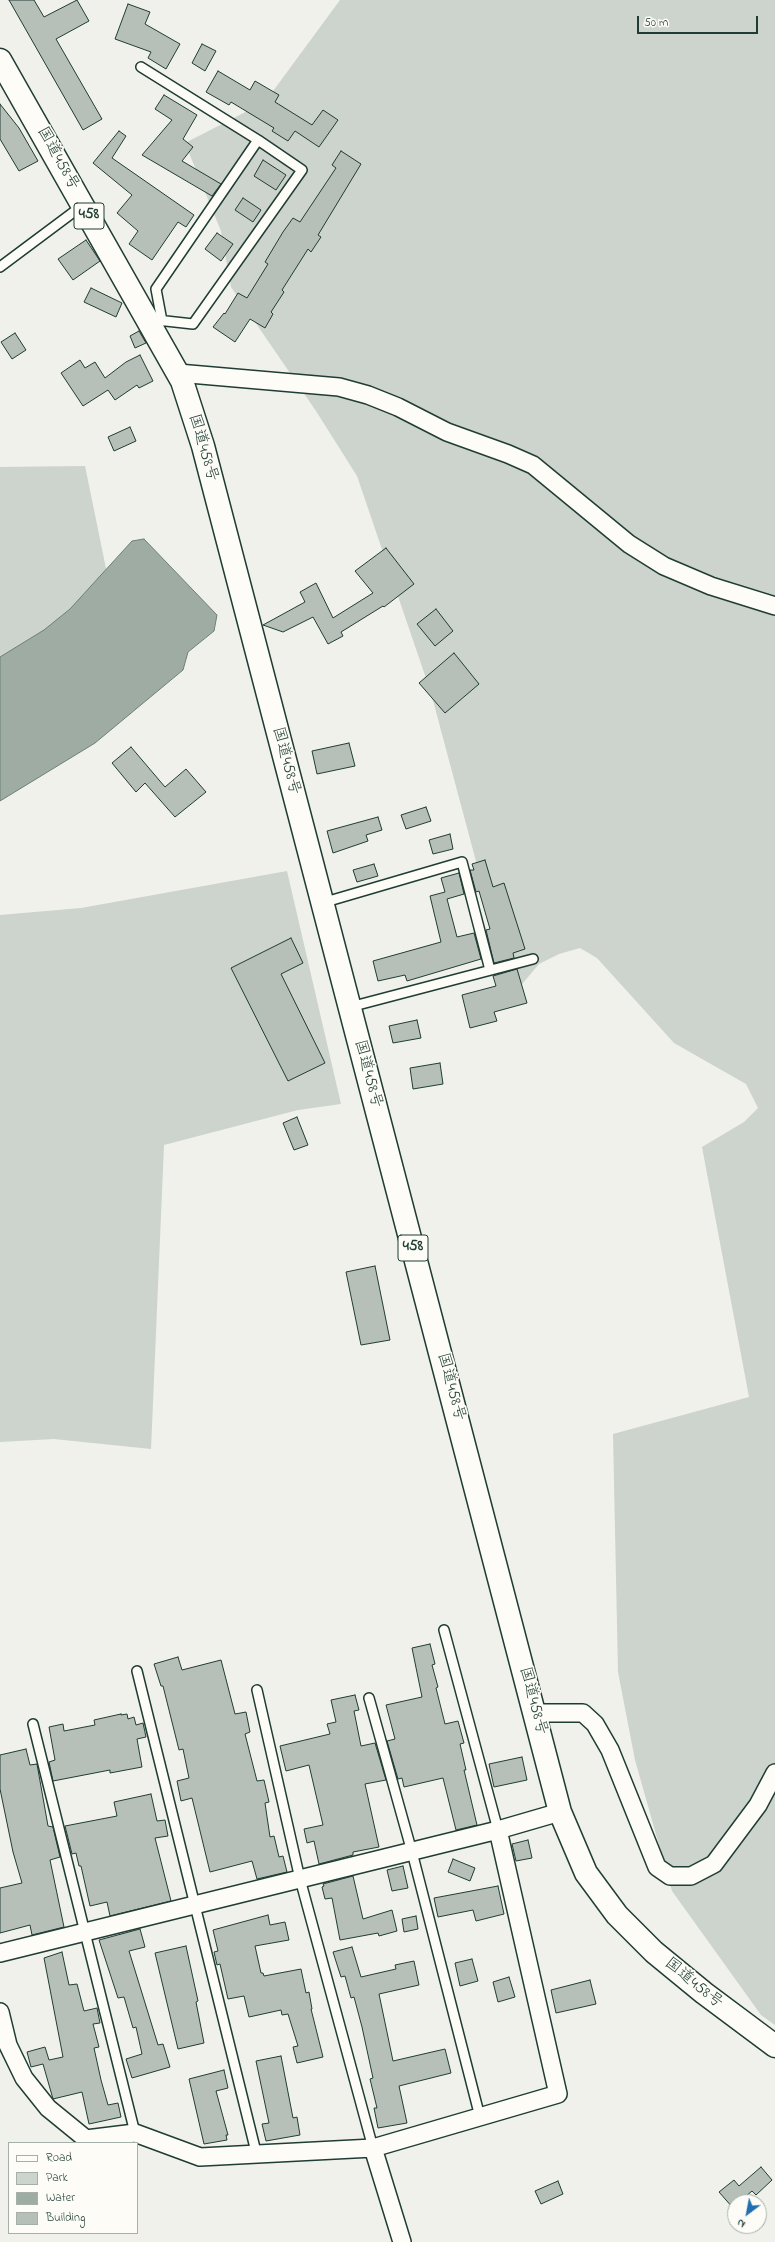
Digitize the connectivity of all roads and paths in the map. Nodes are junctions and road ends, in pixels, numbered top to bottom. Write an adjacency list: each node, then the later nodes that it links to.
1 (0, 60): 4 (highway, 国道458号 / 458)
2 (142, 67): 3 (lane)
3 (258, 140): 6 (lane); 6 (lane)
4 (83, 205): 5 (lane); 6 (highway, 国道458号 / 458)
5 (0, 267)
6 (155, 320): 7 (highway, 国道458号 / 458)
7 (178, 373): 8 (street); 9 (highway, 国道458号 / 458)
8 (775, 606)
9 (322, 903): 11 (lane); 12 (highway, 国道458号 / 458)
10 (533, 959): 11 (lane)
11 (490, 970): 12 (lane)
12 (350, 1007): 17 (highway, 国道458号 / 458)
13 (444, 1630): 21 (lane)
14 (137, 1671): 24 (lane)
15 (258, 1690): 23 (lane)
16 (369, 1698): 22 (lane)
17 (535, 1713): 19 (street); 20 (highway, 国道458号 / 458)
18 (33, 1724): 25 (lane)
19 (775, 1773)
20 (560, 1812): 21 (street); 28 (highway, 国道458号 / 458)
21 (498, 1830): 22 (street); 29 (street)
22 (412, 1852): 23 (street); 29 (lane)
23 (300, 1879): 24 (street); 31 (lane)
24 (193, 1904): 25 (street); 32 (lane)
25 (86, 1931): 26 (street); 30 (lane)
26 (0, 1953)
27 (0, 2012): 30 (street)
28 (775, 2046)
29 (480, 2117): 31 (street)
30 (135, 2133): 32 (street)
31 (373, 2148): 32 (street); 33 (street)
32 (257, 2156)
33 (402, 2242)

